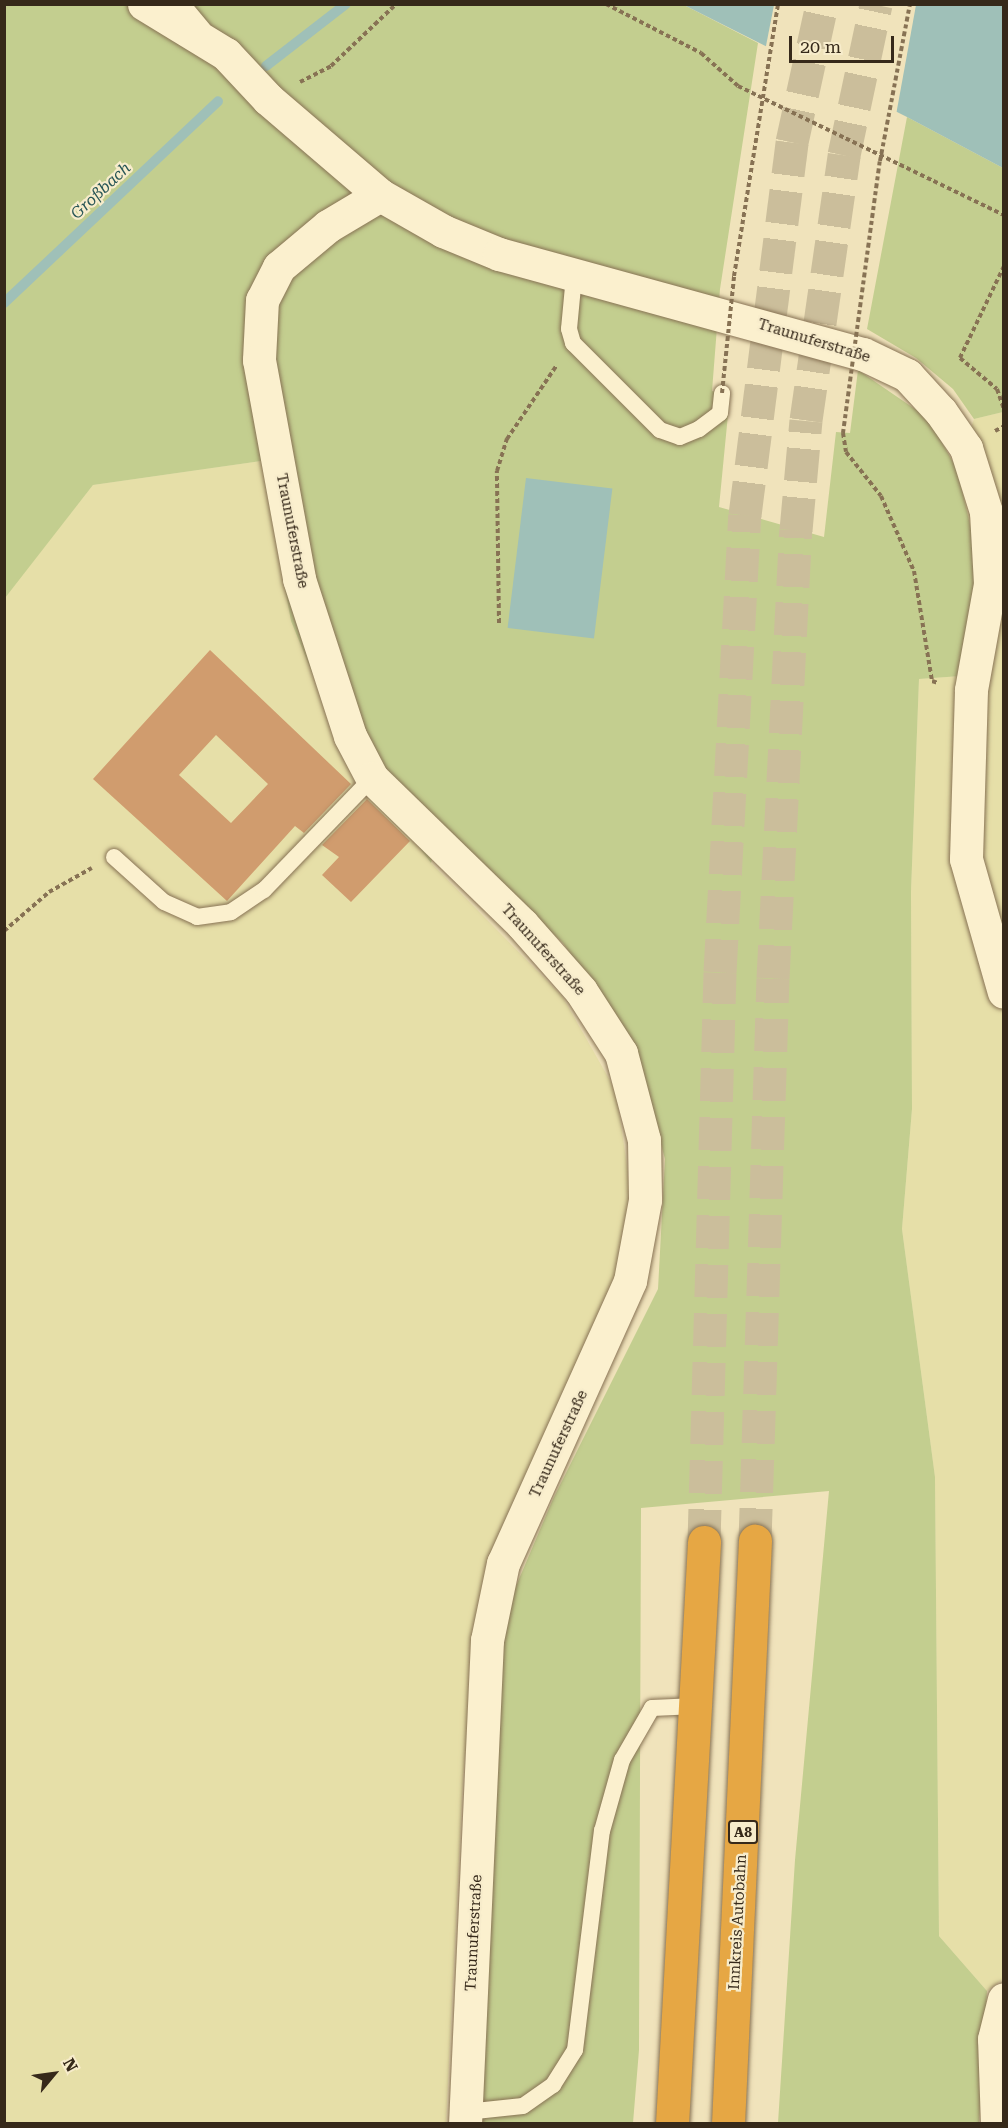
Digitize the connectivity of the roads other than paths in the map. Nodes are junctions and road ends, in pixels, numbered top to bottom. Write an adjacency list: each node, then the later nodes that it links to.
1 (144, 4): 3 (street)
2 (182, 4): 3 (lane, Traunuferstraße)
3 (225, 54): 4 (street, Traunuferstraße)
4 (380, 195): 5 (street, Traunuferstraße); 7 (street, Traunuferstraße)
5 (574, 276): 6 (lane); 9 (street, Traunuferstraße)
6 (722, 393)
7 (372, 778): 8 (lane); 14 (street, Traunuferstraße)
8 (114, 857)
9 (1004, 992)
10 (755, 1541): 16 (highway, Innkreis Autobahn / A8)
11 (704, 1542): 12 (highway)
12 (696, 1706): 14 (lane); 15 (highway)
13 (1004, 2000): 17 (street)
14 (465, 2118)
15 (672, 2124)
16 (728, 2124)
17 (997, 2124)

